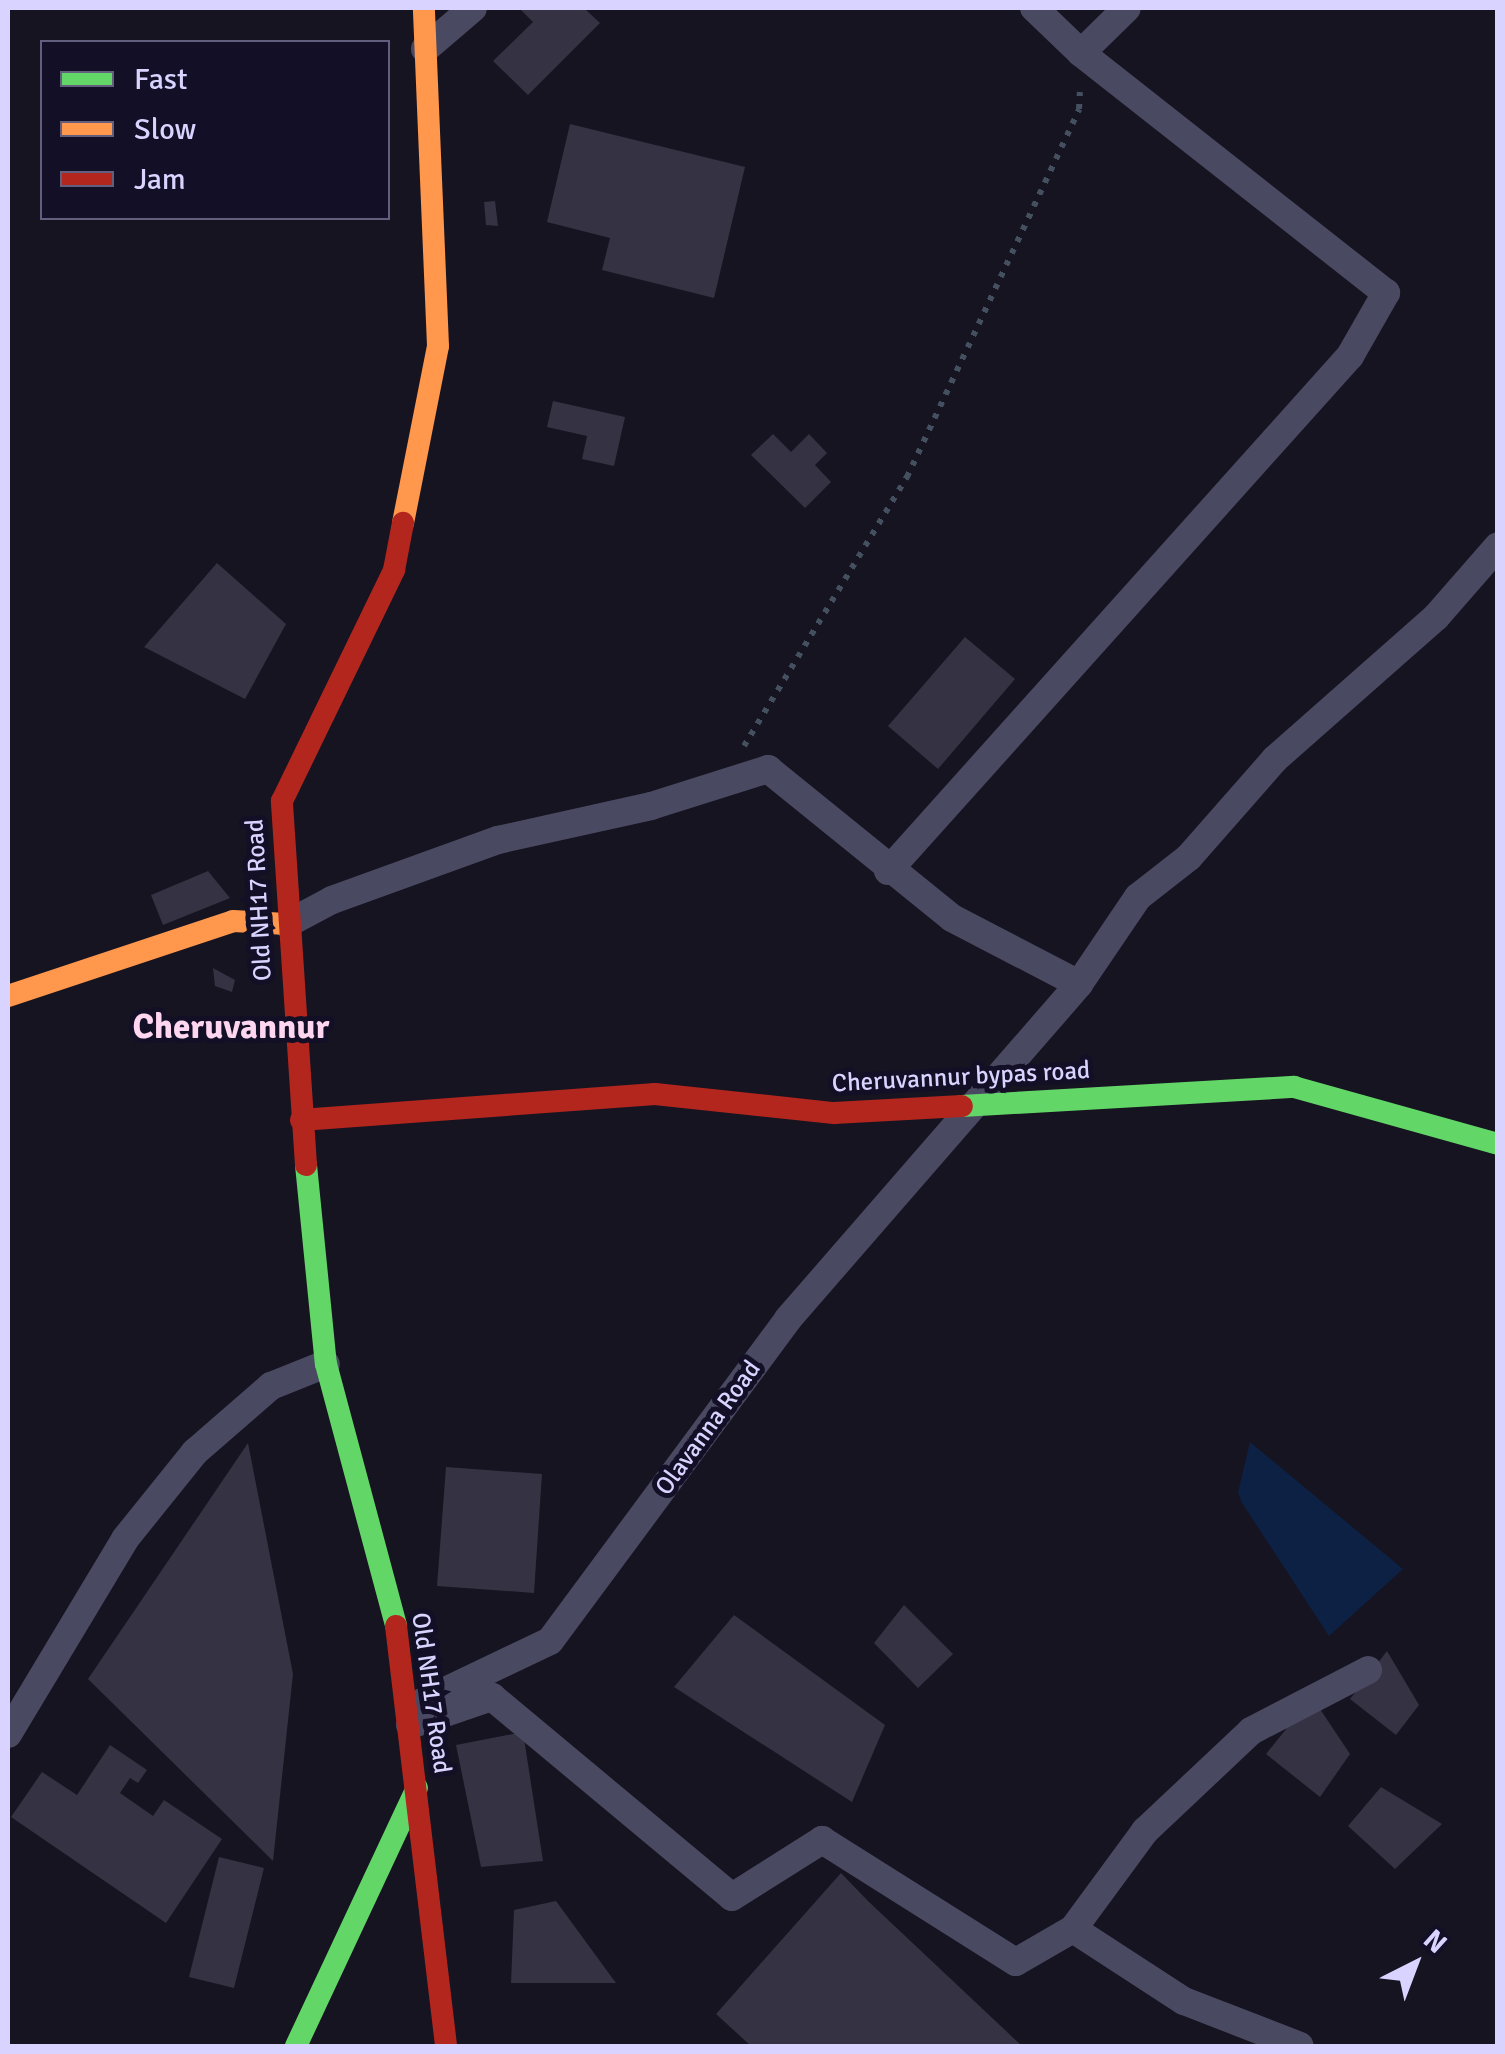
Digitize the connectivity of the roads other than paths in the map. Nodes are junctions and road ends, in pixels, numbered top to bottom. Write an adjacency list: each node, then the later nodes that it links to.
1 (424, 8): 5 (main road, Old NH17 Road)
2 (473, 8): 5 (street)
3 (1034, 8): 6 (street)
4 (1127, 8): 6 (street)
5 (426, 49): 9 (main road, Old NH17 Road)
6 (1081, 52): 8 (street)
7 (1498, 546): 10 (street, Olavanna Road)
8 (888, 871): 9 (street); 10 (street)
9 (286, 924): 11 (main road); 13 (main road, Old NH17 Road)
10 (1079, 984): 12 (street, Olavanna Road)
11 (8, 996)
12 (977, 1104): 13 (main road, Cheruvannur bypas road); 14 (main road, Cheruvannur bypas road); 17 (street, Olavanna Road)
13 (301, 1120): 15 (main road, Old NH17 Road)
14 (1498, 1144)
15 (326, 1364): 17 (main road, Old NH17 Road); 18 (street)
16 (1368, 1670): 20 (street)
17 (410, 1717): 19 (main road, Old NH17 Road); 20 (street)
18 (8, 1734)
19 (417, 1788): 21 (main road); 22 (main road, Old NH17 Road)
20 (1074, 1929): 23 (street)
21 (296, 2046)
22 (446, 2046)
23 (1300, 2046)

